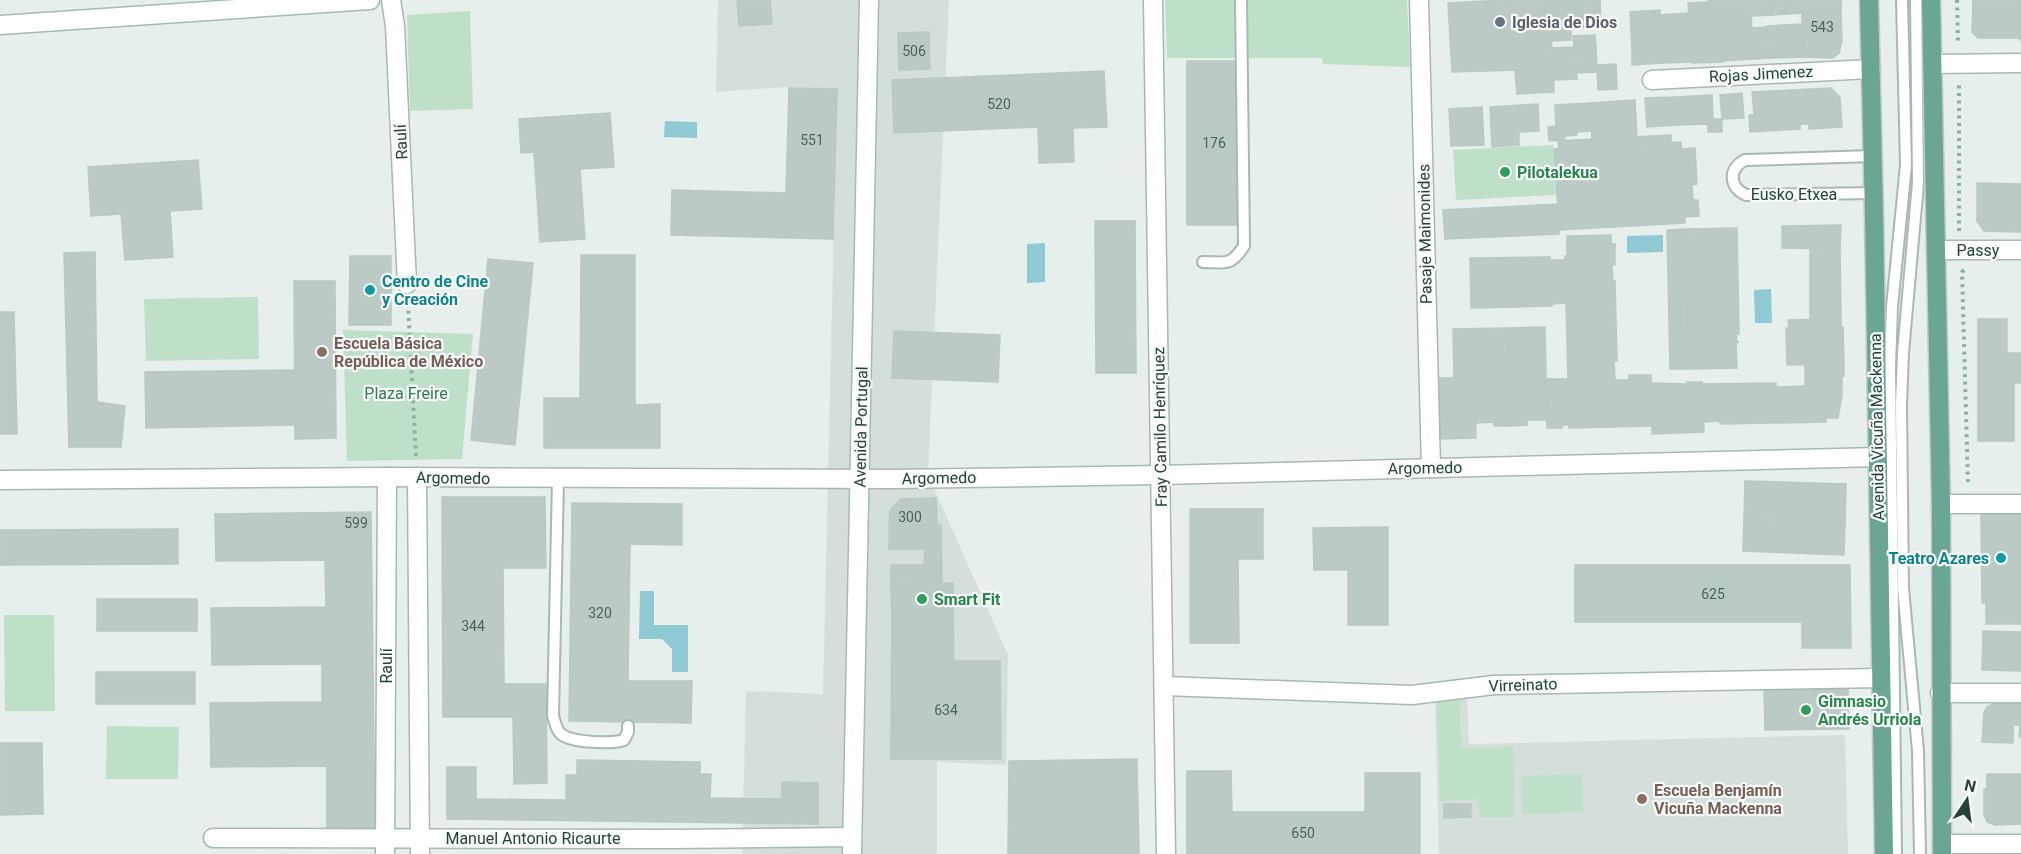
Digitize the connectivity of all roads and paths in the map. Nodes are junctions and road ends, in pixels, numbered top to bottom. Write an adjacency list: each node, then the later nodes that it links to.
1 (370, 0): 12 (street)
2 (392, 0): 26 (street, Raulí)
3 (869, 0): 33 (street, Avenida Portugal)
4 (1153, 0): 29 (street, Fray Camilo Henríquez)
5 (1241, 0): 24 (lane)
6 (1419, 0): 28 (street, Pasaje Maimonides)
7 (1869, 0): 16 (main road, Avenida Vicuña Mackenna)
8 (1902, 0): 53 (lane)
9 (1916, 0): 54 (lane)
10 (1931, 0): 15 (main road)
11 (1957, 0): 13 (path)
12 (0, 25)
13 (1958, 45)
14 (2021, 63): 15 (street)
15 (1933, 64): 22 (main road)
16 (1870, 69): 18 (street, Rojas Jimenez); 19 (main road, Avenida Vicuña Mackenna)
17 (1959, 74): 21 (path)
18 (1652, 80)
19 (1873, 156): 20 (main road, Avenida Vicuña Mackenna); 20 (lane, Eusko Etxea)
20 (1874, 193): 27 (main road, Avenida Vicuña Mackenna)
21 (1959, 242)
22 (1936, 250): 23 (street, Passy); 36 (main road)
23 (2021, 250)
24 (1203, 262)
25 (1962, 272): 35 (path)
26 (407, 284): 31 (path)
27 (1878, 457): 28 (street, Argomedo); 38 (main road, Avenida Vicuña Mackenna)
28 (1431, 468): 29 (street, Argomedo)
29 (1160, 475): 33 (street, Argomedo); 39 (street, Fray Camilo Henríquez)
30 (387, 477): 31 (street, Argomedo); 34 (street, Argomedo); 45 (street, Raulí)
31 (417, 477): 32 (street, Argomedo); 46 (street, Raulí)
32 (558, 478): 33 (street, Argomedo); 42 (lane)
33 (860, 479): 44 (street, Avenida Portugal)
34 (0, 480)
35 (1968, 494)
36 (1941, 504): 37 (street); 40 (main road)
37 (2021, 504)
38 (1881, 678): 39 (street, Virreinato); 52 (main road, Avenida Vicuña Mackenna)
39 (1165, 686): 51 (street, Fray Camilo Henríquez)
40 (1940, 693): 41 (street); 50 (main road)
41 (2021, 693)
42 (628, 726)
43 (213, 838): 45 (street, Manuel Antonio Ricaurte)
44 (852, 845): 48 (street, Manuel Antonio Ricaurte)
45 (386, 846): 46 (street, Manuel Antonio Ricaurte)
46 (420, 846): 47 (street, Manuel Antonio Ricaurte)
47 (539, 846): 48 (street, Manuel Antonio Ricaurte)
48 (675, 847)
49 (2019, 847): 50 (street)
50 (1942, 849)
51 (1166, 854)
52 (1884, 854)
53 (1896, 854)
54 (1920, 854)

